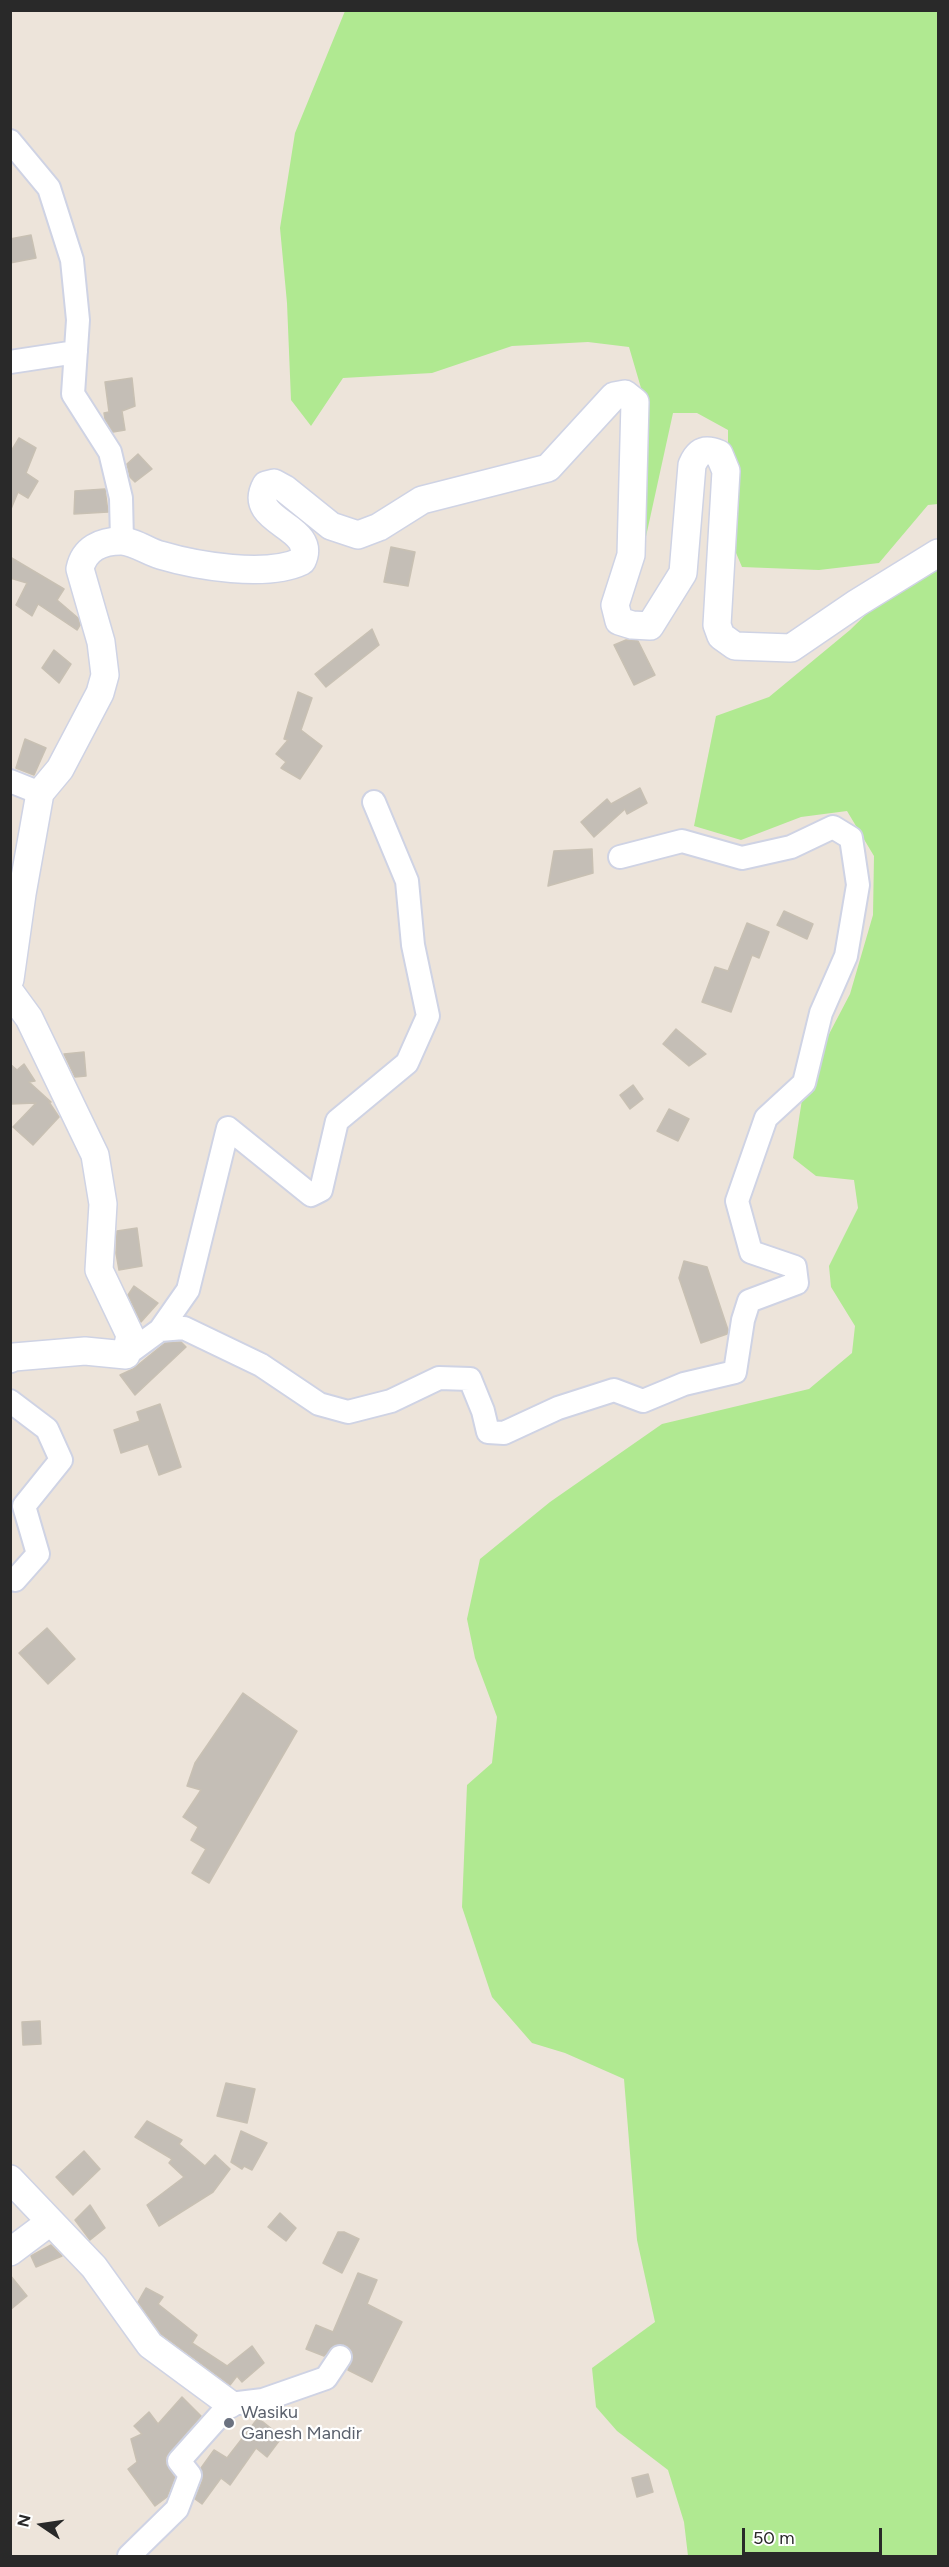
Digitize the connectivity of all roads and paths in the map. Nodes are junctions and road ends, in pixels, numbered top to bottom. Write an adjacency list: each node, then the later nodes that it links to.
1 (10, 141): 2 (street)
2 (76, 352): 3 (street); 4 (street)
3 (10, 362)
4 (122, 541): 5 (street); 7 (street)
5 (939, 553)
6 (10, 781): 7 (street)
7 (40, 793): 10 (street)
8 (374, 802): 12 (street)
9 (620, 857): 12 (street)
10 (10, 979)
11 (10, 992): 13 (street)
12 (160, 1330): 13 (street)
13 (126, 1355): 14 (street)
14 (10, 1359)
15 (10, 1401): 16 (street)
16 (15, 1580)
17 (10, 2179): 18 (street)
18 (50, 2222): 19 (street); 21 (street)
19 (10, 2253)
20 (340, 2358): 21 (street)
21 (230, 2404): 22 (street)
22 (129, 2556)

